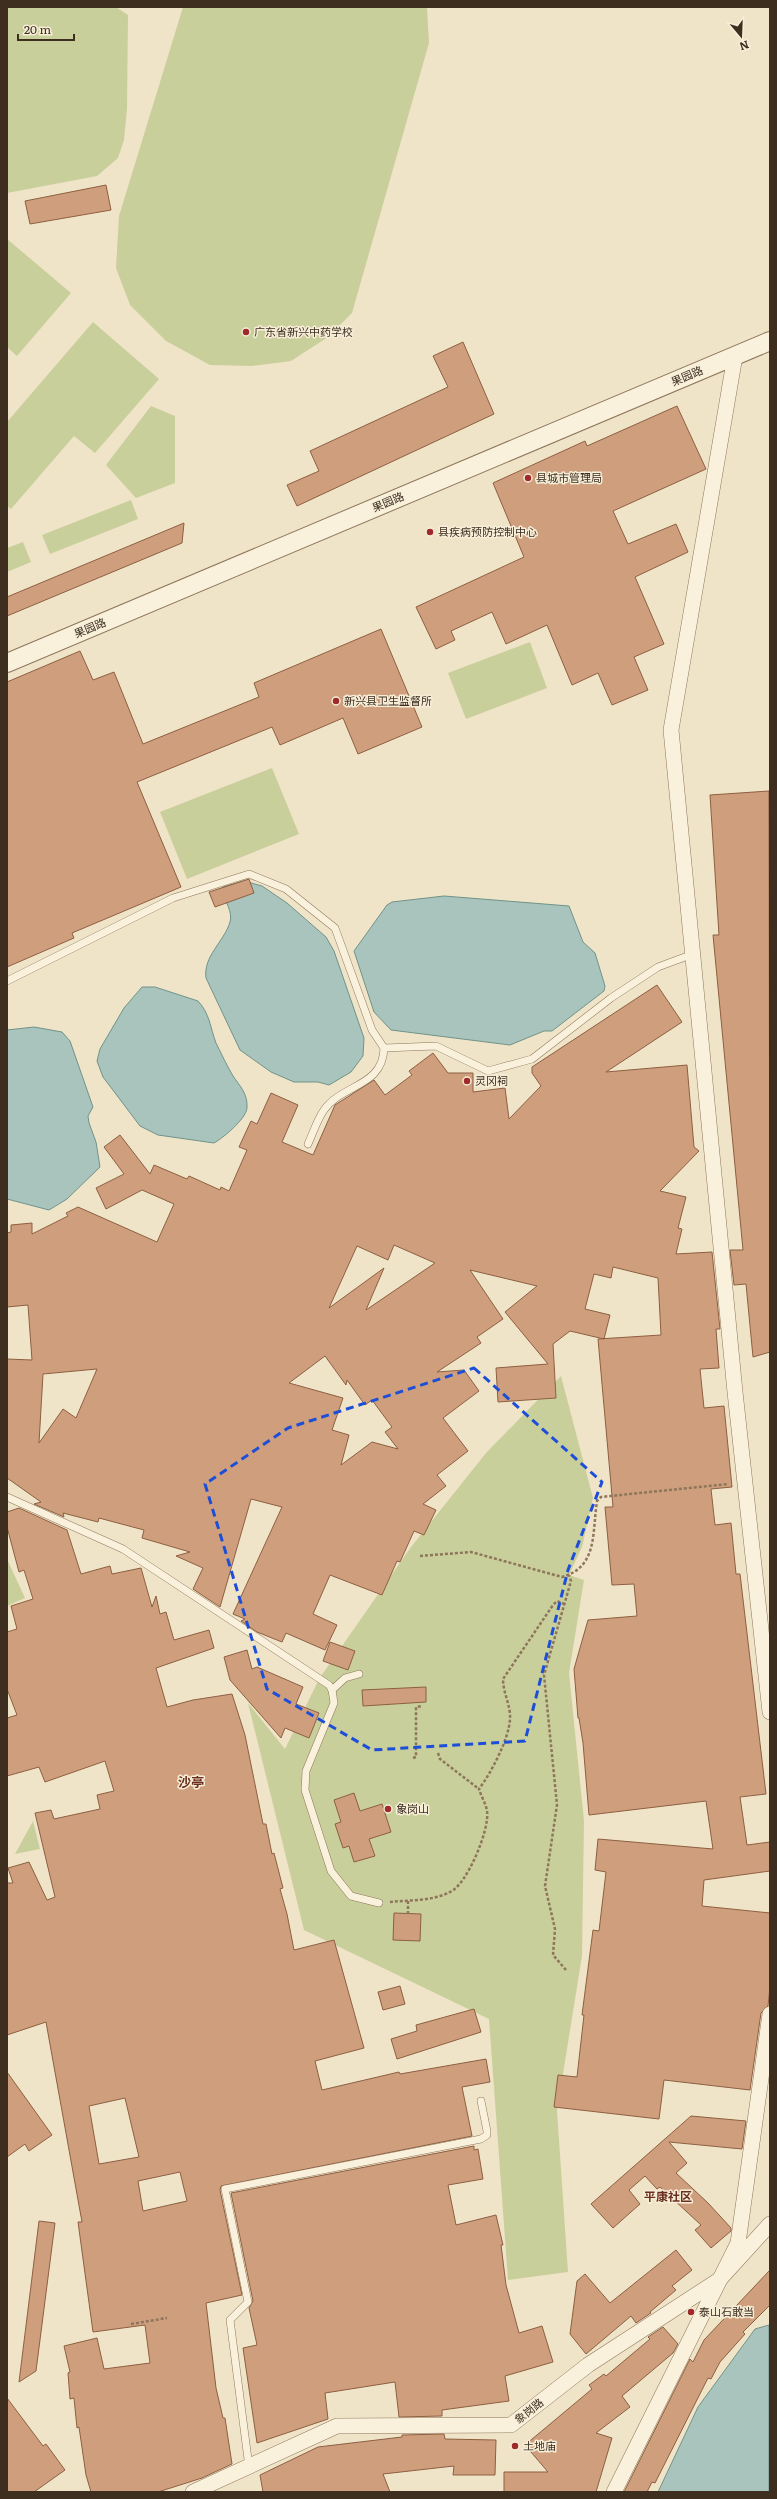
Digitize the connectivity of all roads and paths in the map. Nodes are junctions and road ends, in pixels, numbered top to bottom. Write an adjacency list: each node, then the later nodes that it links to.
1 (770, 341): 2 (street, 果园路)
2 (735, 356): 3 (street, 果园路); 4 (street)
3 (7, 663)
4 (693, 954): 6 (lane); 8 (street)
5 (7, 981): 6 (lane)
6 (384, 1048): 7 (lane)
7 (308, 1144)
8 (746, 1482): 11 (path); 16 (street)
9 (7, 1497): 14 (lane)
10 (420, 1556): 11 (path)
11 (569, 1575): 12 (path)
12 (564, 1604): 19 (path); 23 (path)
13 (359, 1674): 14 (lane)
14 (332, 1690): 21 (lane)
15 (422, 1706): 18 (path)
16 (770, 1712)
17 (438, 1753): 19 (path)
18 (412, 1758)
19 (479, 1788): 20 (path)
20 (408, 1900): 21 (path); 22 (path)
21 (379, 1903)
22 (408, 1914)
23 (566, 1970)
24 (770, 2014): 27 (street)
25 (481, 2101): 30 (lane)
26 (770, 2224): 27 (street, 象岗路)
27 (719, 2280): 30 (street, 象岗路); 32 (street)
28 (167, 2318): 29 (path)
29 (131, 2324)
30 (249, 2467): 31 (street, 象岗路)
31 (193, 2492)
32 (614, 2492)

